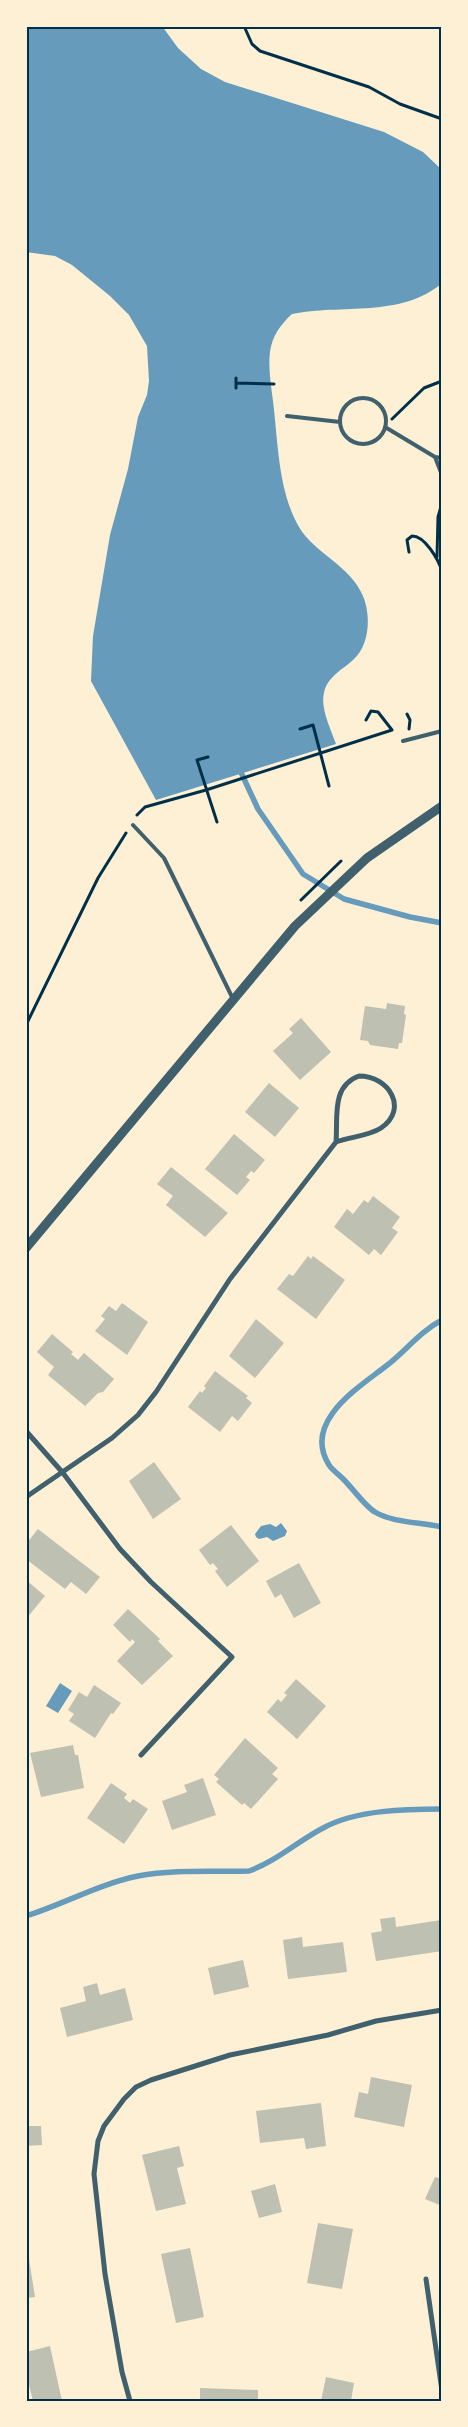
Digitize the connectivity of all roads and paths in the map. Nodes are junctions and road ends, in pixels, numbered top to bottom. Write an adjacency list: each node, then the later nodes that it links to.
1 (244, 26): 2 (path)
2 (442, 119)
3 (236, 378): 5 (path)
4 (442, 380): 10 (path)
5 (236, 383): 6 (path); 7 (path)
6 (274, 384)
7 (236, 388)
8 (287, 416): 9 (lane)
9 (340, 422): 10 (lane); 10 (lane)
10 (385, 427): 11 (lane)
11 (435, 457): 12 (lane); 13 (lane)
12 (442, 458)
13 (442, 475)
14 (442, 503): 16 (path)
15 (409, 552): 16 (path)
16 (437, 558): 17 (path)
17 (442, 571)
18 (407, 714): 23 (path)
19 (366, 720): 21 (path)
20 (300, 729): 26 (path)
21 (392, 730): 24 (path); 26 (path)
22 (442, 730): 25 (lane)
23 (404, 732)
24 (396, 733)
25 (403, 741)
26 (321, 753): 28 (path); 29 (path)
27 (208, 758): 29 (path)
28 (329, 786)
29 (206, 790): 31 (path); 32 (path)
30 (442, 806): 33 (street)
31 (217, 822)
32 (133, 825): 33 (lane); 34 (path)
33 (233, 999): 36 (street)
34 (26, 1025)
35 (336, 1142): 35 (street); 38 (street)
36 (26, 1248)
37 (26, 1431): 38 (street)
38 (63, 1473): 39 (street); 40 (street)
39 (26, 1497)
40 (141, 1755)
41 (442, 2010): 44 (street)
42 (426, 2279): 43 (street)
43 (442, 2391)
44 (130, 2401)

